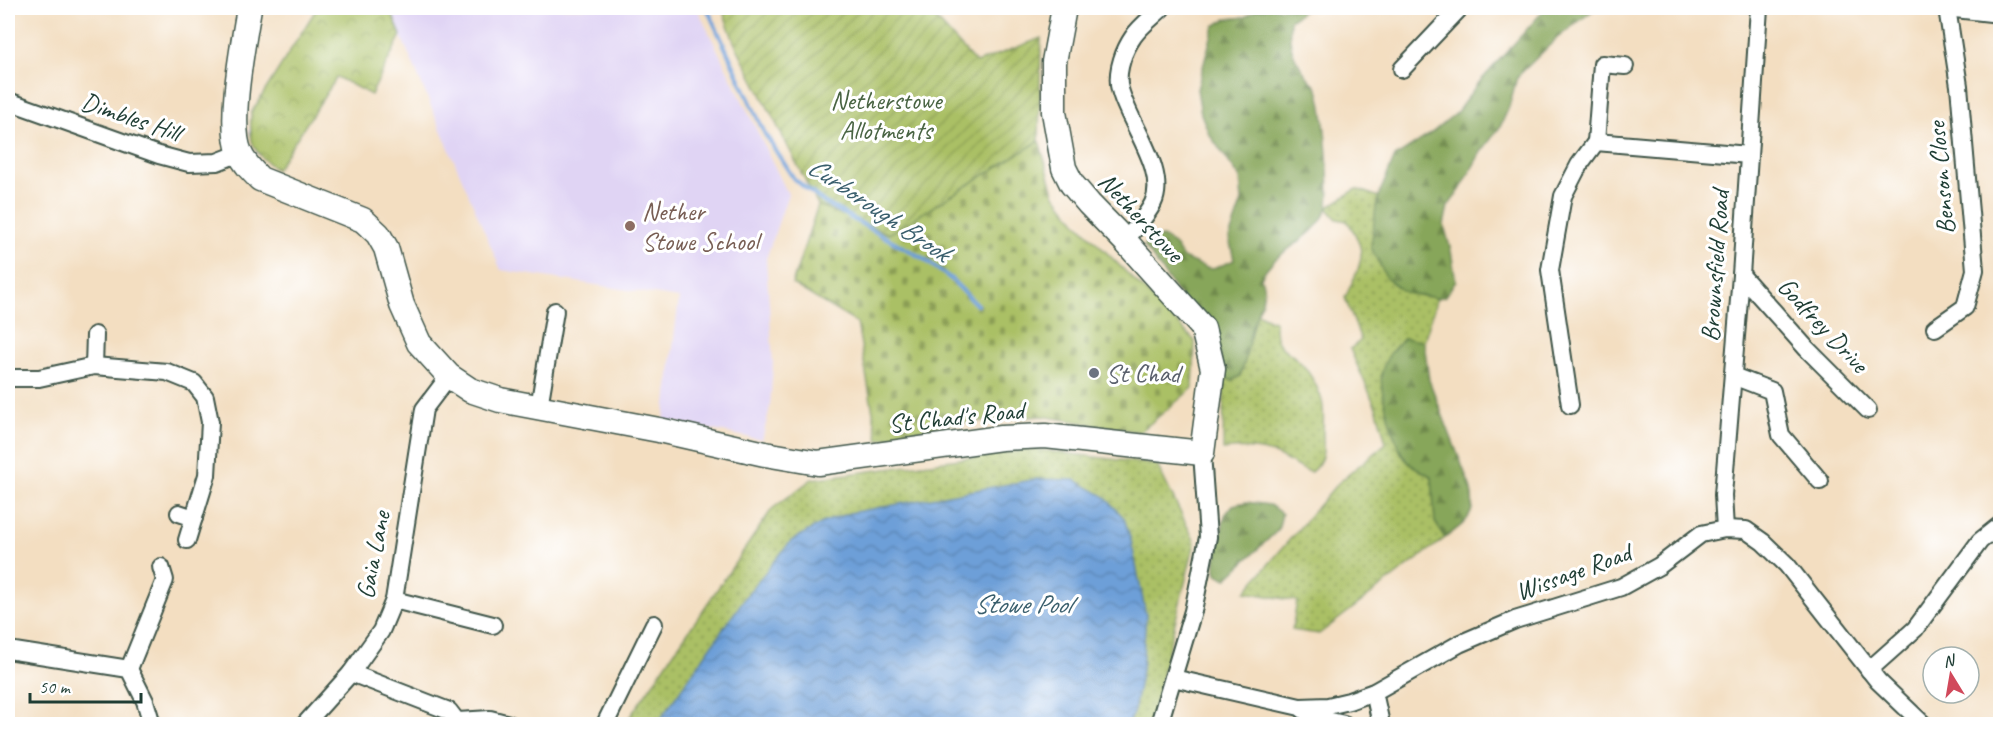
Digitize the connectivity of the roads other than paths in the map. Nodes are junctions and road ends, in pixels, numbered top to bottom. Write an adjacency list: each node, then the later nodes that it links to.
1 (249, 8): 12 (street)
2 (1064, 8): 14 (street, Netherstowe)
3 (1162, 8): 14 (street)
4 (1460, 8): 9 (street)
5 (1759, 8): 13 (street, Brownsfield Road)
6 (1947, 8): 7 (street); 17 (street, Benson Close)
7 (2001, 14)
8 (1625, 66): 11 (street)
9 (1402, 69)
10 (8, 101): 12 (street, Dimbles Hill)
11 (1596, 142): 13 (street); 23 (street)
12 (240, 153): 20 (street, St Chad's Road)
13 (1749, 155): 15 (street, Brownsfield Road)
14 (1125, 240): 26 (street, Netherstowe)
15 (1741, 275): 21 (street, Brownsfield Road); 25 (street, Godfrey Drive)
16 (555, 311): 24 (street)
17 (1935, 328)
18 (94, 334): 19 (street)
19 (94, 366): 22 (street); 31 (street)
20 (449, 376): 24 (street, St Chad's Road); 34 (street, Gaia Lane)
21 (1733, 376): 27 (street); 30 (street, Brownsfield Road)
22 (8, 378)
23 (1570, 405)
24 (540, 407): 26 (street, St Chad's Road)
25 (1868, 410)
26 (1202, 453): 41 (street)
27 (1820, 480)
28 (2001, 511): 32 (street)
29 (2001, 525): 32 (street)
30 (1725, 529): 39 (street, Wissage Road); 42 (street, Wissage Road)
31 (187, 540)
32 (1980, 541): 39 (street)
33 (166, 575): 38 (street)
34 (394, 600): 36 (street); 40 (street, Gaia Lane)
35 (654, 624): 48 (street)
36 (493, 626)
37 (8, 650): 38 (street)
38 (129, 669): 45 (street)
39 (1869, 670): 52 (street, Wissage Road)
40 (351, 672): 44 (street); 46 (street, Gaia Lane)
41 (1173, 678): 43 (street); 49 (street)
42 (1374, 692): 43 (street, Wissage Road); 51 (street)
43 (1300, 707): 50 (street)
44 (458, 723): 47 (street)
45 (152, 724)
46 (305, 724)
47 (509, 724)
48 (604, 724)
49 (1159, 724)
50 (1344, 724)
51 (1381, 724)
52 (1923, 724)

